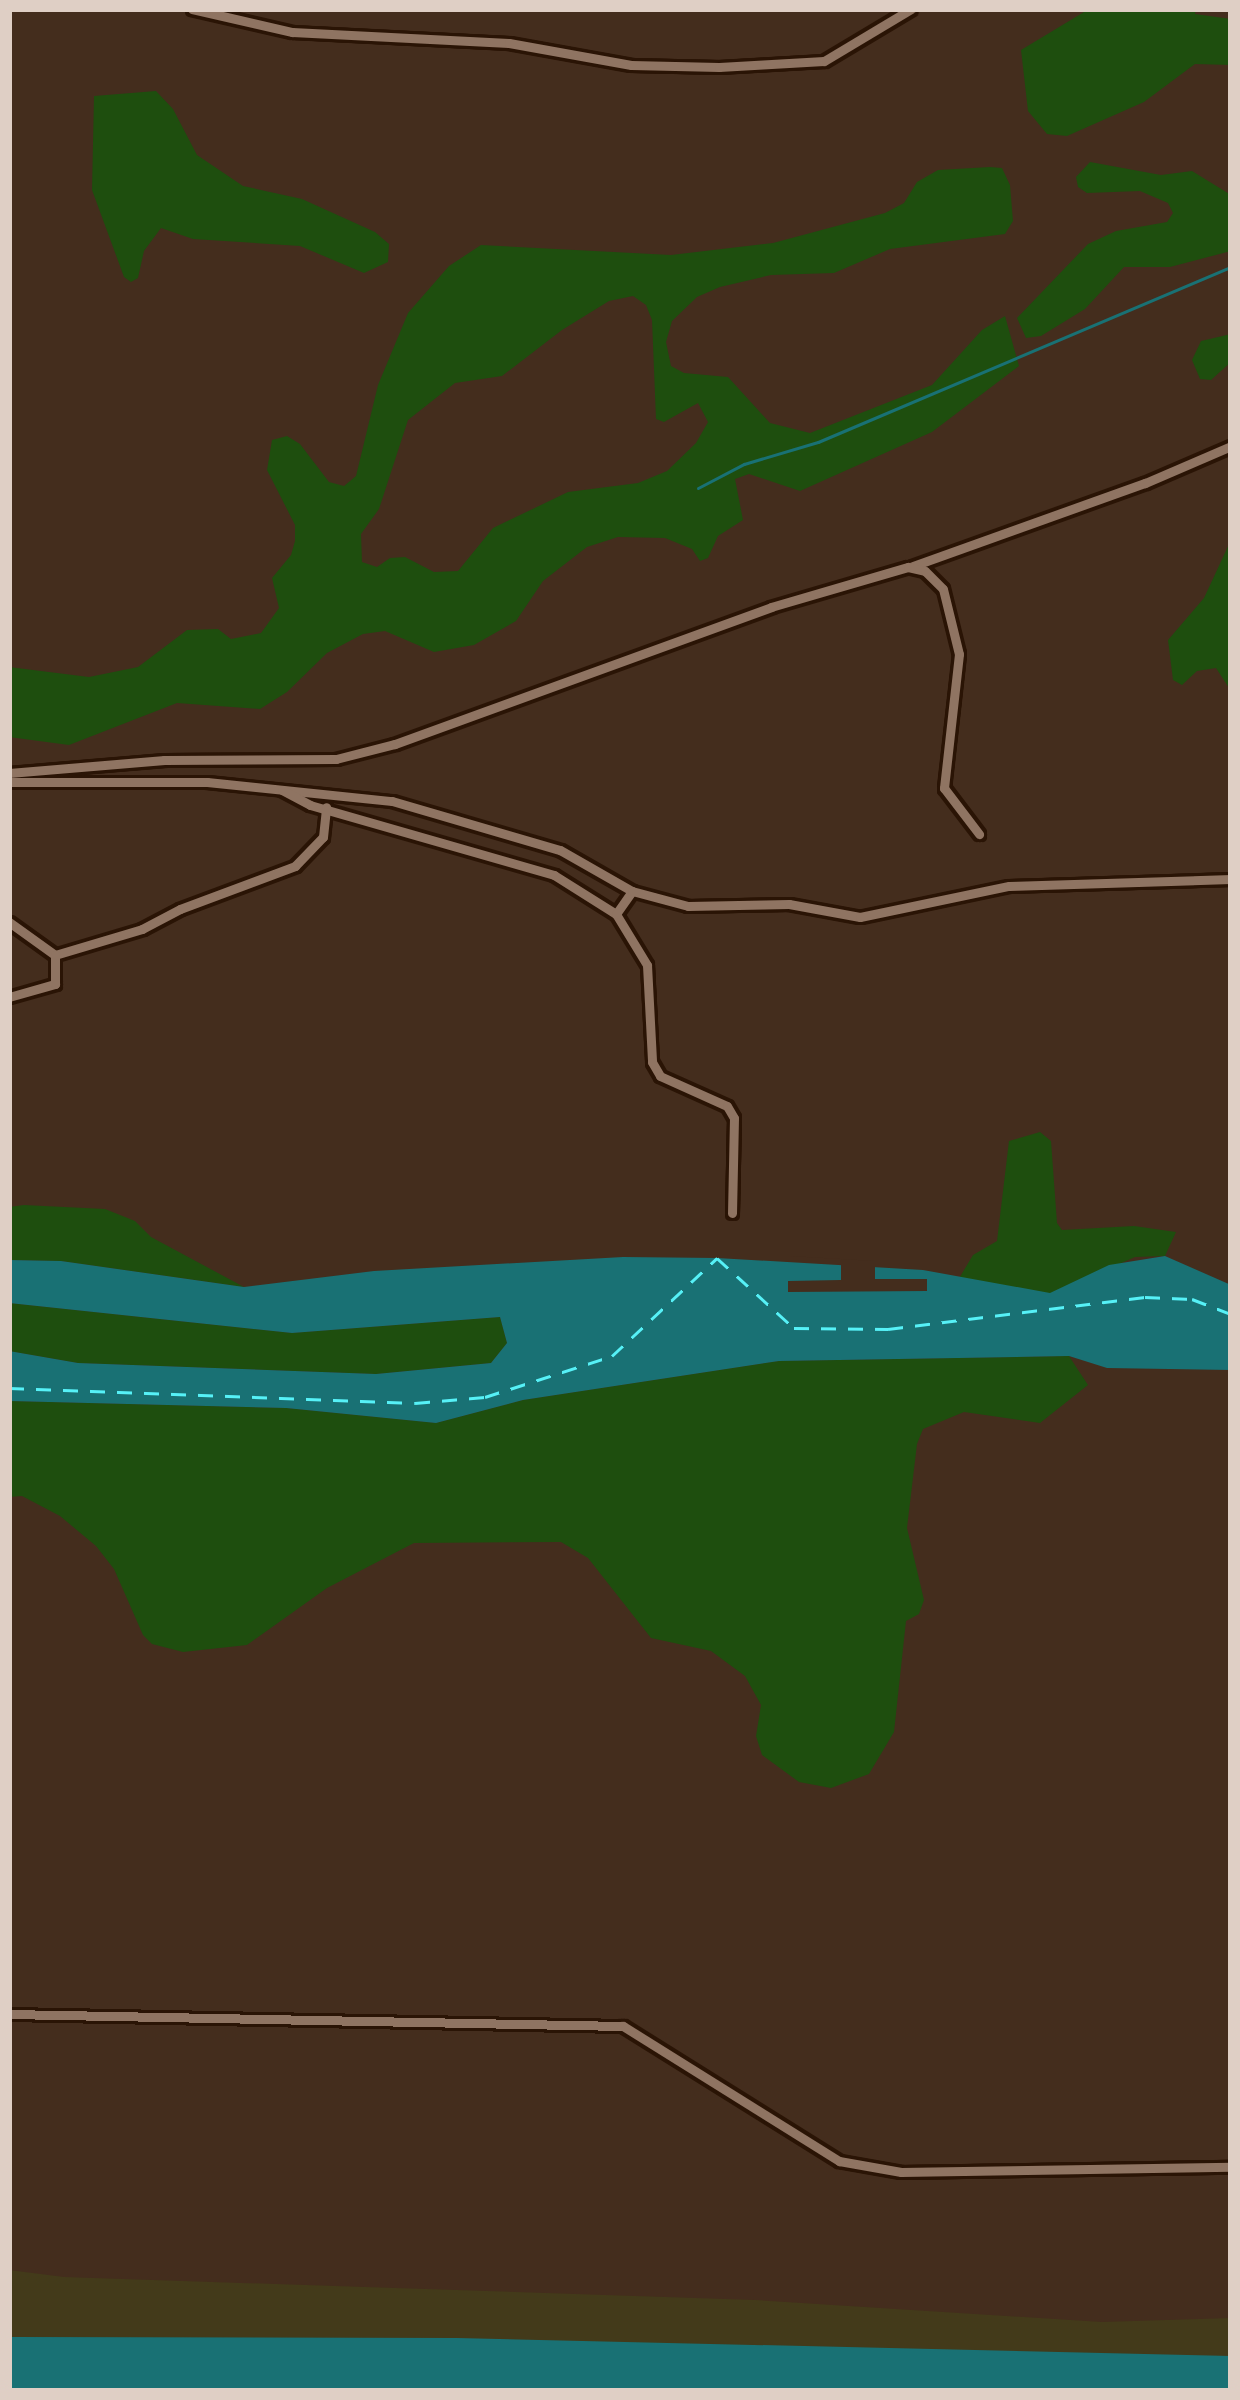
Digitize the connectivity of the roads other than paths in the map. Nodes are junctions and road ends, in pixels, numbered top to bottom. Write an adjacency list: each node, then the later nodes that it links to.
1 (192, 9): 2 (street)
2 (910, 9)
3 (1231, 446): 4 (street)
4 (908, 567): 5 (street); 8 (street)
5 (9, 777): 6 (street)
6 (282, 790): 7 (street); 10 (street)
7 (326, 807): 11 (street); 13 (street)
8 (980, 834)
9 (1231, 879): 10 (street)
10 (632, 891): 11 (street)
11 (616, 914): 15 (street)
12 (9, 922): 13 (street)
13 (55, 955): 14 (street)
14 (9, 997)
15 (732, 1213)
16 (9, 2014): 17 (street)
17 (1231, 2167)

